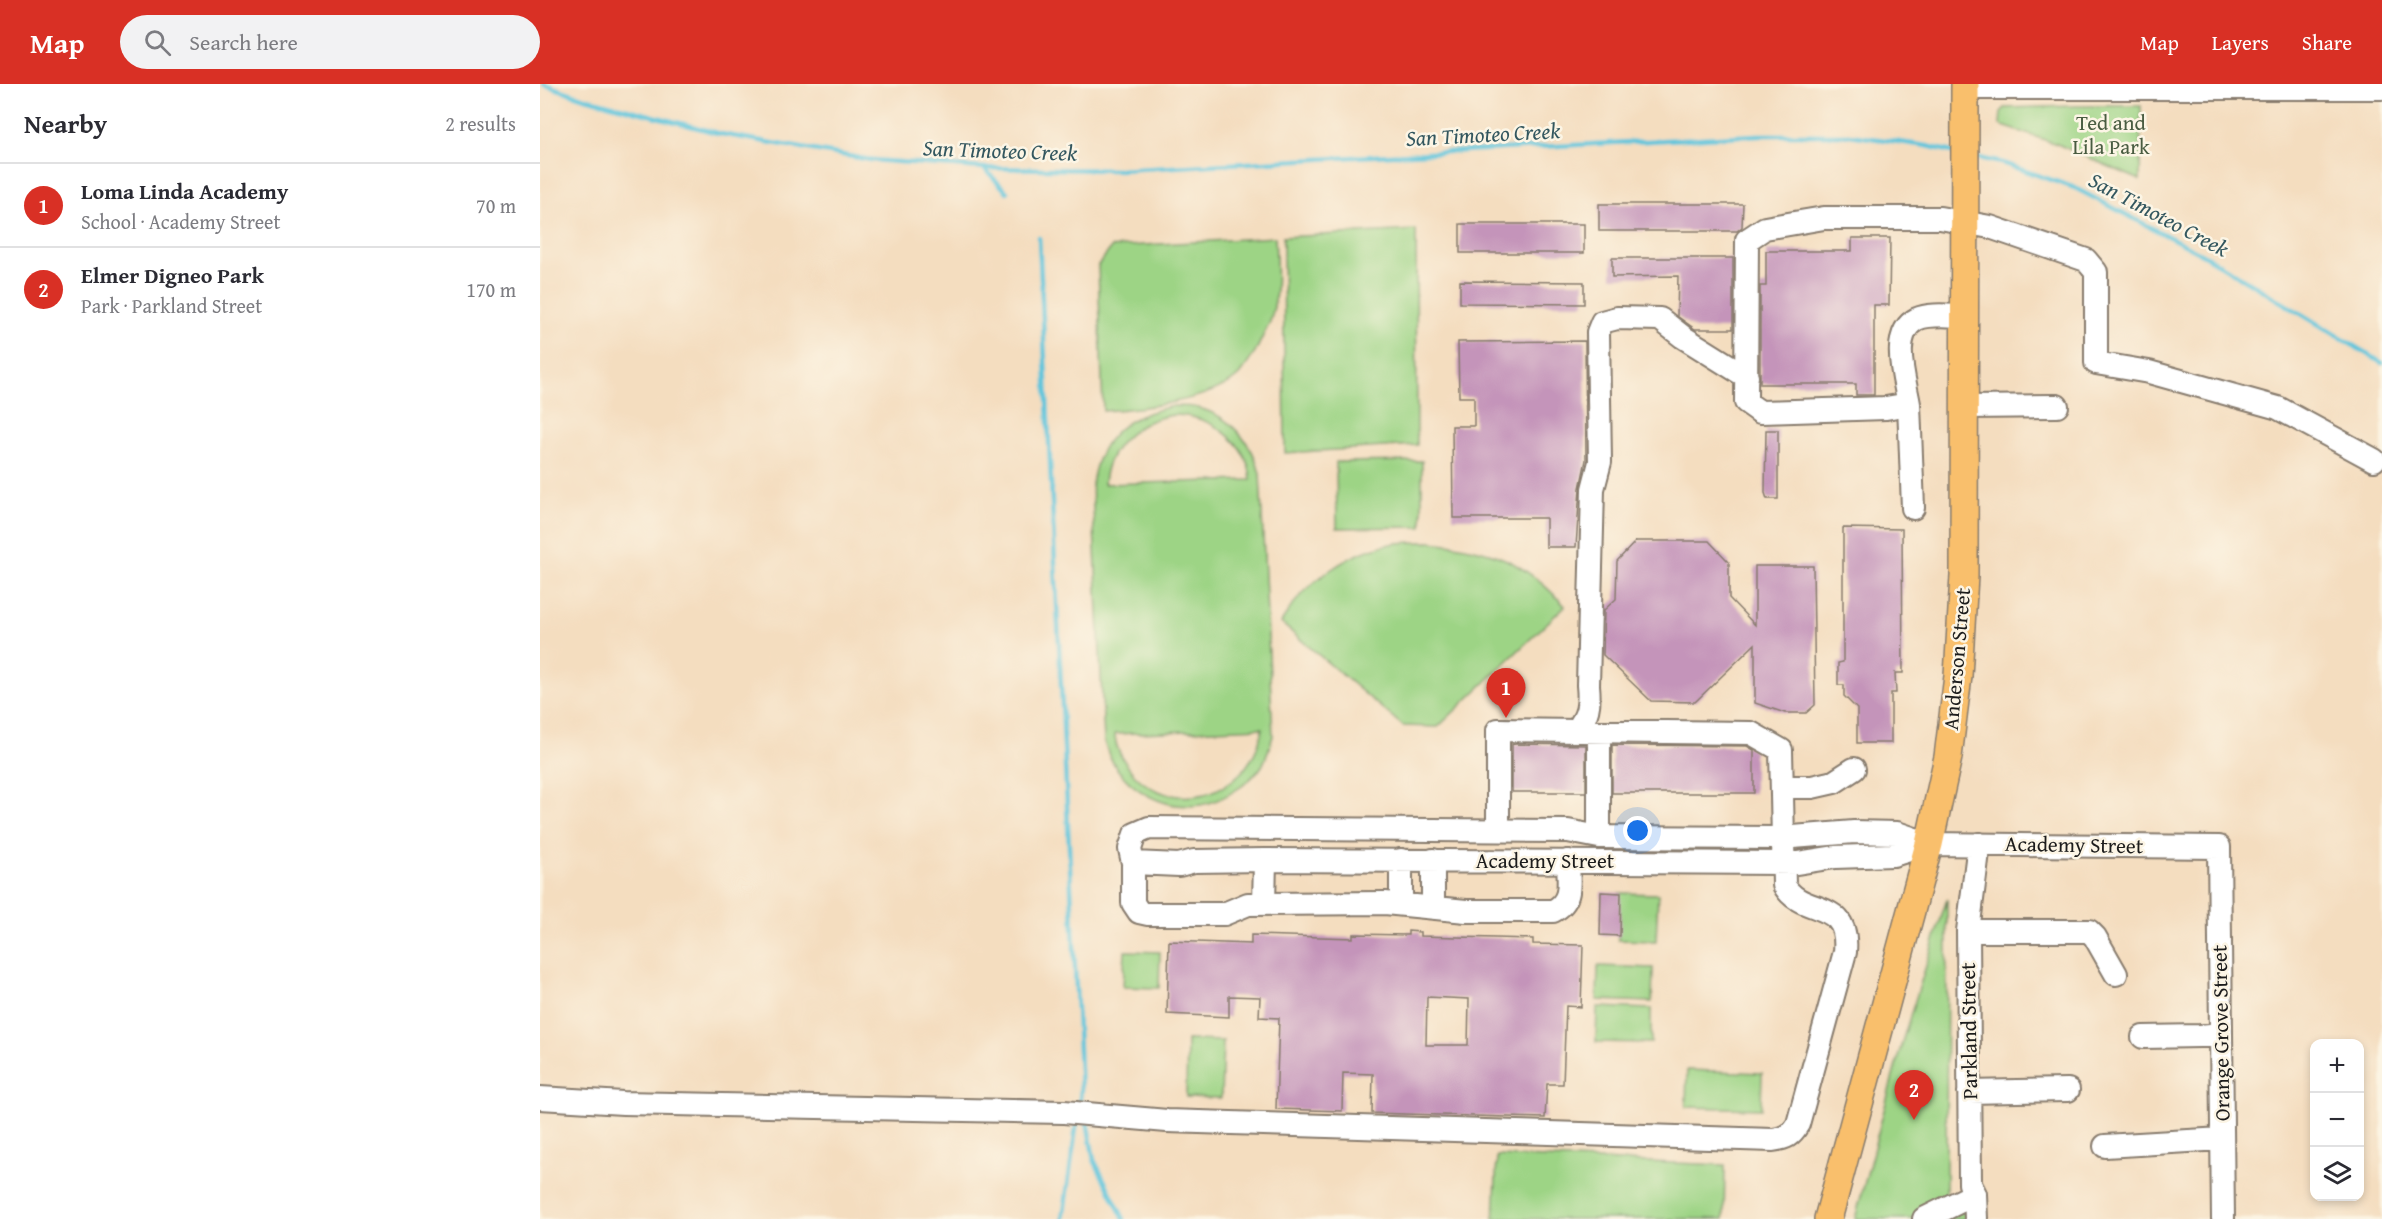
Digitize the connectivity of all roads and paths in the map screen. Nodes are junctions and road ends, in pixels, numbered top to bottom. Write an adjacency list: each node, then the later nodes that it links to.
1 (1965, 86): 2 (street); 3 (main road, Anderson Street)
2 (2382, 88)
3 (1964, 222): 4 (main road, Anderson Street); 5 (street); 9 (street)
4 (1965, 316): 6 (street); 8 (main road, Anderson Street)
5 (1747, 377): 6 (street); 11 (street)
6 (1909, 404): 10 (street)
7 (2057, 406): 8 (street)
8 (1964, 407): 18 (main road, Anderson Street)
9 (2374, 459)
10 (1913, 508)
11 (1576, 731): 12 (street); 15 (street)
12 (1599, 732): 14 (street); 16 (street)
13 (1854, 769): 14 (street)
14 (1782, 787): 17 (street)
15 (1498, 830): 16 (street, Academy Street); 27 (street, Academy Street)
16 (1599, 837): 17 (street, Academy Street); 24 (street, Academy Street)
17 (1781, 838): 18 (street, Academy Street); 26 (street)
18 (1929, 844): 19 (street, Academy Street); 26 (street, Academy Street); 41 (main road, Anderson Street)
19 (1979, 844): 20 (street, Academy Street); 31 (street, Parkland Street)
20 (2219, 847): 33 (street, Orange Grove Street)
21 (1265, 860): 22 (street, Academy Street); 24 (street, Academy Street); 28 (street)
22 (1401, 860): 23 (street, Academy Street); 29 (street)
23 (1433, 860): 25 (street, Academy Street); 30 (street)
24 (1194, 861): 27 (street, Academy Street)
25 (1568, 861): 26 (street, Academy Street); 30 (street)
26 (1782, 862): 37 (street)
27 (1133, 863): 28 (street)
28 (1264, 904): 29 (street)
29 (1405, 905): 30 (street)
30 (1430, 906)
31 (1968, 932): 32 (street); 36 (street, Parkland Street)
32 (2116, 974)
33 (2221, 1034): 34 (street); 38 (street, Orange Grove Street)
34 (2143, 1037)
35 (2068, 1090): 36 (street)
36 (1970, 1092): 40 (street, Parkland Street)
37 (540, 1098)
38 (2222, 1139): 39 (street); 44 (street, Orange Grove Street)
39 (2105, 1146)
40 (1975, 1194): 42 (street); 43 (street, Parkland Street)
41 (1828, 1219)
42 (1924, 1219)
43 (1976, 1219)
44 (2223, 1219)

